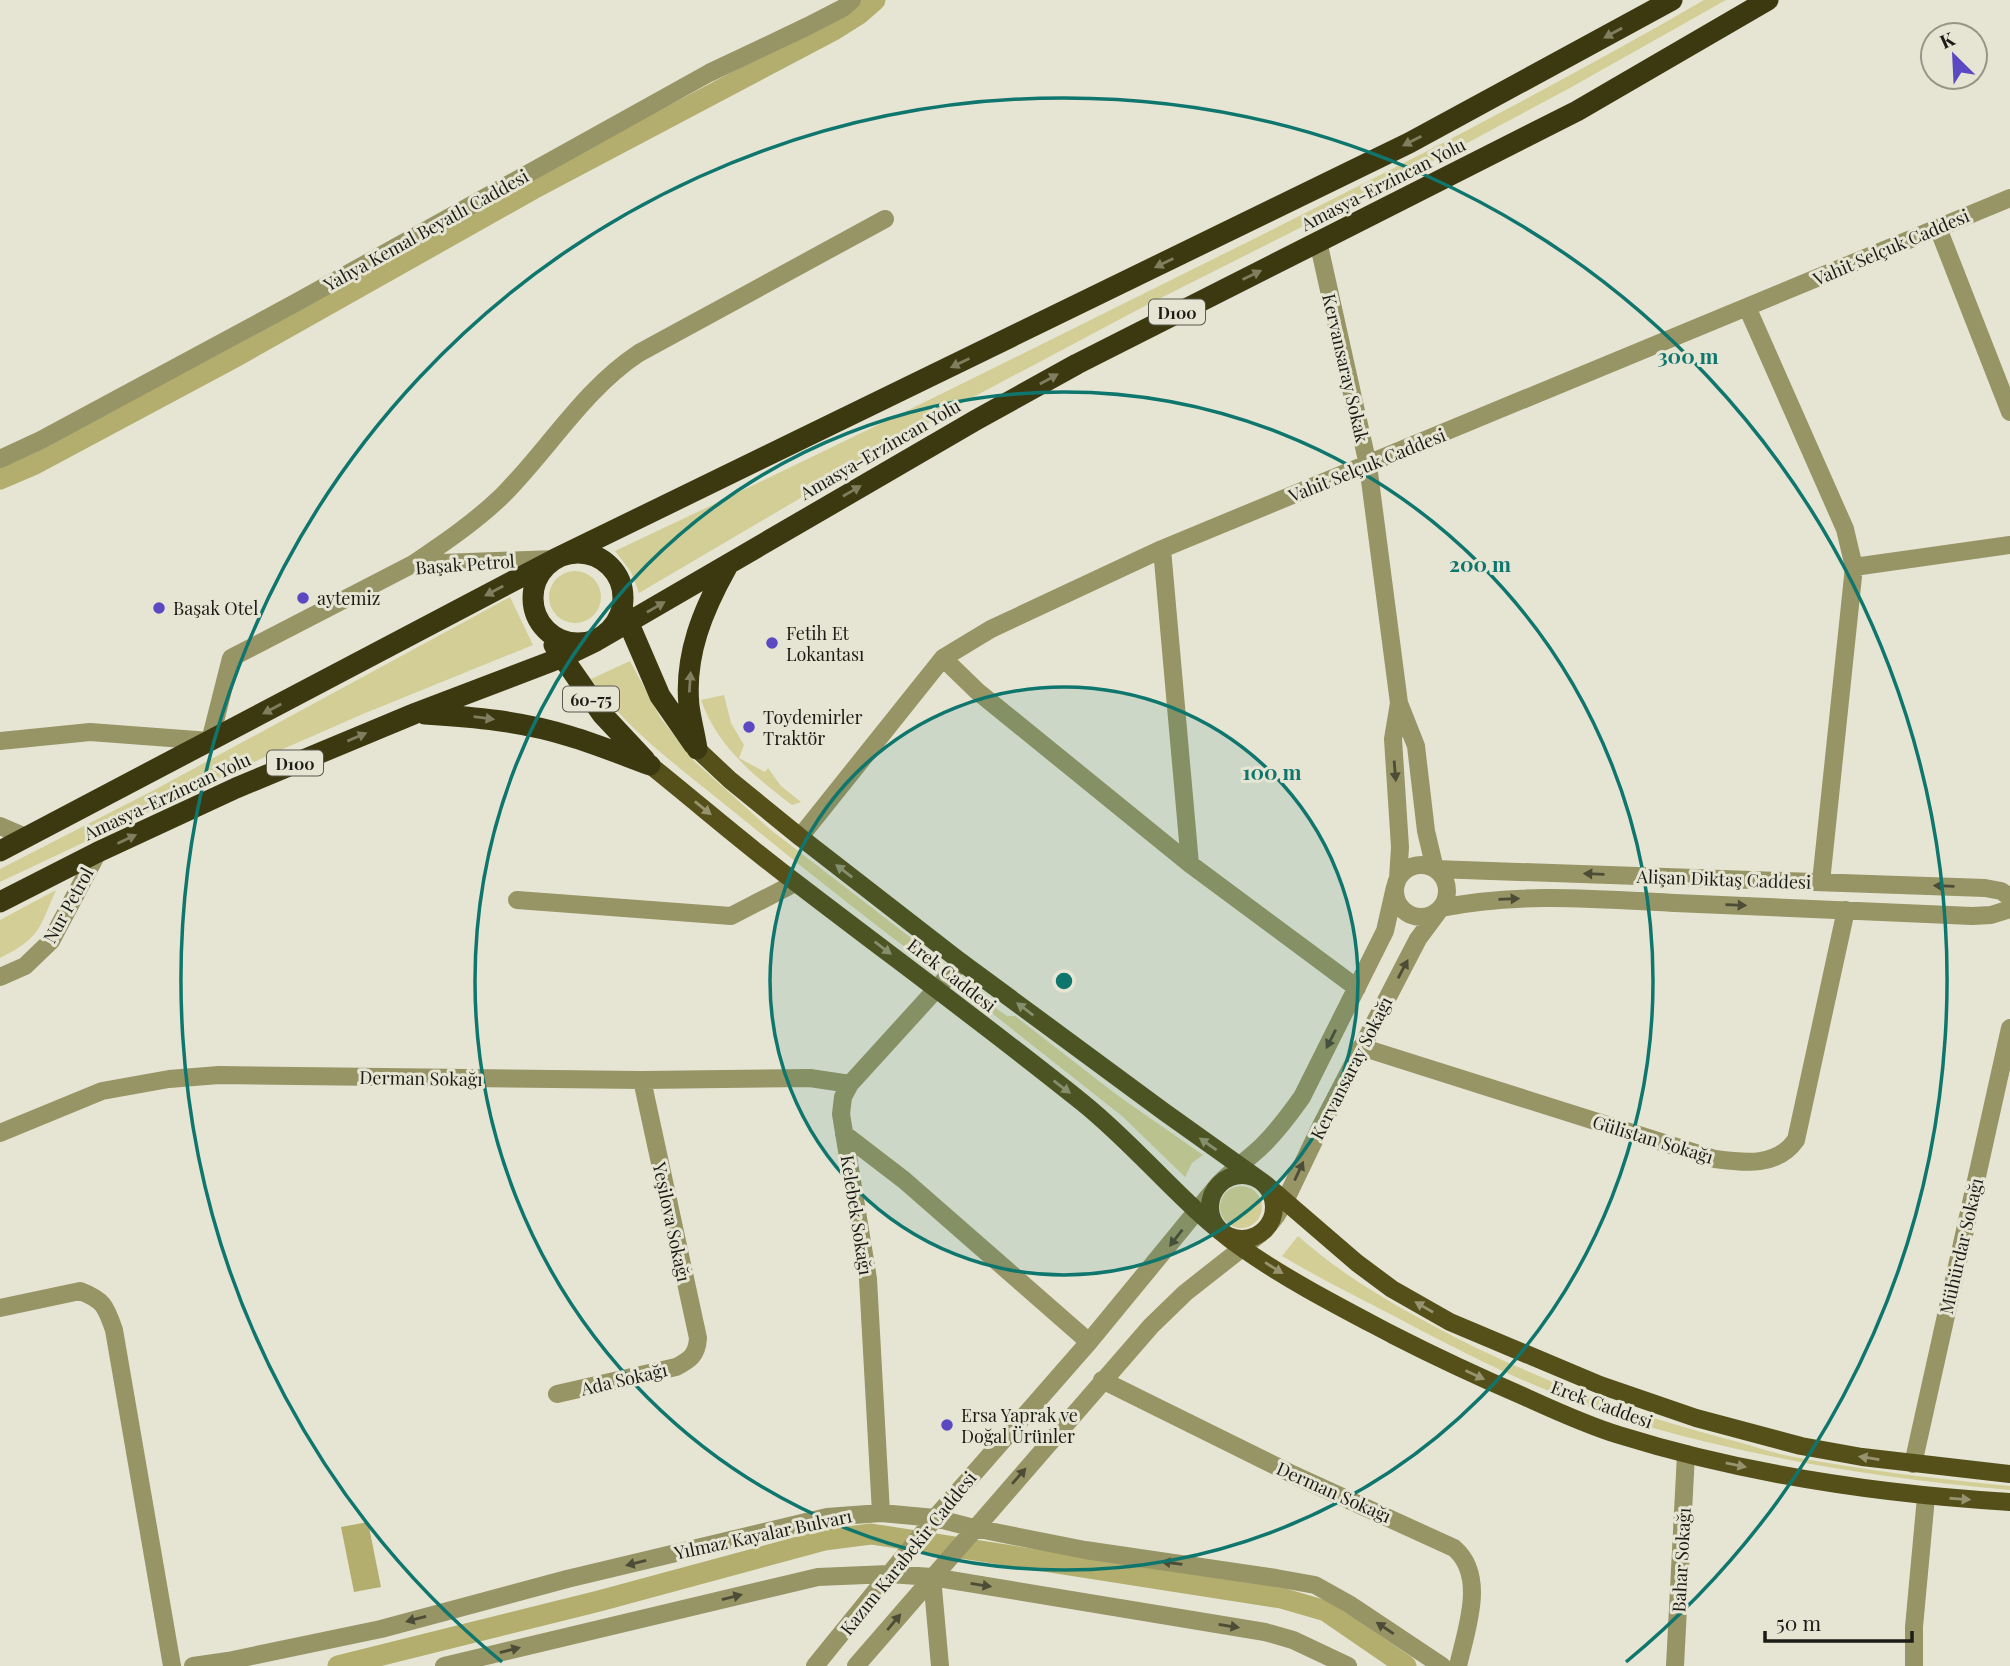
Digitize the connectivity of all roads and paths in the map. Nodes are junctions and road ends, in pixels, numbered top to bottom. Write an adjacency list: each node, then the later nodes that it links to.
1 (852, 0): 10 (street, Yahya Kemal Beyatlı Caddesi)
2 (1672, 0): 14 (highway, Amasya-Erzincan Yolu / D100, one-way to 14)
3 (1768, 0): 7 (highway, Amasya-Erzincan Yolu / D100)
4 (2010, 198): 6 (street, Vahit Selçuk Caddesi)
5 (886, 219): 15 (street)
6 (1938, 228): 8 (street, Vahit Selçuk Caddesi); 9 (street)
7 (1318, 242): 11 (street, Kervansaray Sokak); 16 (highway, Amasya-Erzincan Yolu / D100, one-way to 7)
8 (1747, 307): 11 (street, Vahit Selçuk Caddesi); 17 (street)
9 (2010, 412)
10 (0, 459)
11 (1368, 465): 13 (street, Vahit Selçuk Caddesi); 23 (street, Kervansaray Sokak)
12 (2010, 545): 17 (street)
13 (1162, 549): 22 (street, Vahit Selçuk Caddesi); 34 (street)
14 (555, 559): 15 (street, Başak Petrol); 18 (highway, D100); 19 (highway, D100); 26 (highway, Amasya-Erzincan Yolu / D100, one-way to 26)
15 (413, 564): 26 (street, Başak Petrol)
16 (729, 565): 18 (highway, Amasya-Erzincan Yolu / D100, one-way to 16); 27 (highway, one-way to 16)
17 (1854, 567): 36 (street)
18 (625, 617): 20 (highway, D100); 27 (highway)
19 (542, 626): 20 (highway); 21 (highway, 60-75)
20 (596, 641): 21 (highway, Amasya-Erzincan Yolu / D100)
21 (562, 657): 24 (highway, Amasya-Erzincan Yolu / D100); 28 (highway, 60-75)
22 (943, 658): 30 (street, Vahit Selçuk Caddesi); 34 (street)
23 (1399, 703): 35 (street, Kervansaray Sokak); 38 (street, Kervansaray Sokak, one-way to 38)
24 (416, 713): 28 (highway, one-way to 28); 33 (highway, Amasya-Erzincan Yolu / D100, one-way to 24)
25 (0, 741): 26 (street)
26 (210, 741): 31 (highway, Amasya-Erzincan Yolu / D100)
27 (697, 749): 30 (main road, Erek Caddesi)
28 (650, 765): 37 (main road, Erek Caddesi / 60-75, one-way to 37)
29 (0, 825): 31 (street)
30 (800, 837): 45 (main road, Erek Caddesi, one-way to 30)
31 (27, 838): 32 (highway, Amasya-Erzincan Yolu / D100)
32 (0, 851)
33 (98, 852): 41 (highway, Amasya-Erzincan Yolu / D100); 46 (street, Nur Petrol)
34 (1190, 864): 48 (street)
35 (1435, 869): 36 (street, Alişan Diktaş Caddesi, one-way to 35); 38 (street); 42 (street)
36 (1821, 882): 39 (street, Alişan Diktaş Caddesi, one-way to 36)
37 (795, 883): 40 (street); 47 (main road, Erek Caddesi / 60-75, one-way to 47)
38 (1397, 883): 42 (street); 48 (street, Kervansaray Sokağı)
39 (2010, 897)
40 (517, 900)
41 (0, 902)
42 (1441, 908): 44 (street, Alişan Diktaş Caddesi, one-way to 44); 50 (street, Kervansaray Sokağı, one-way to 42)
43 (2010, 909): 44 (street, Alişan Diktaş Caddesi)
44 (1846, 910): 50 (street, Gülistan Sokağı)
45 (961, 962): 47 (street, Kelebek Sokağı); 55 (main road, Erek Caddesi, one-way to 45)
46 (0, 977)
47 (937, 988): 52 (street, Kelebek Sokağı); 59 (main road, Erek Caddesi / 60-75, one-way to 59)
48 (1357, 988): 55 (street, Kervansaray Sokağı, one-way to 55)
49 (2010, 1028): 69 (street, Mühürdar Sokağı)
50 (1361, 1047): 58 (street, Kervansaray Sokağı, one-way to 50)
51 (642, 1080): 52 (street, Derman Sokağı); 53 (street, Derman Sokağı); 65 (street, Yeşilova Sokağı)
52 (850, 1084): 54 (street, Kelebek Sokağı)
53 (0, 1133)
54 (844, 1134): 64 (street); 73 (street, Kelebek Sokağı)
55 (1238, 1164): 56 (main road, Erek Caddesi); 57 (street, Kervansaray Sokağı)
56 (1264, 1183): 57 (main road); 58 (main road, Erek Caddesi); 61 (main road)
57 (1218, 1185): 59 (street, Kazım Karabekir Caddesi); 60 (main road)
58 (1285, 1202): 61 (street, Kervansaray Sokağı); 69 (main road, Erek Caddesi, one-way to 58)
59 (1196, 1211): 60 (main road, Erek Caddesi / 60-75); 64 (street, Kazım Karabekir Caddesi, one-way to 64)
60 (1218, 1230): 61 (main road, Erek Caddesi / 60-75); 62 (main road, Erek Caddesi / 60-75)
61 (1265, 1230): 62 (street, Kazım Karabekir Caddesi)
62 (1242, 1248): 66 (street, Kazım Karabekir Caddesi); 68 (main road, Erek Caddesi / 60-75, one-way to 68)
63 (0, 1308): 79 (street)
64 (1089, 1342): 74 (street, Kazım Karabekir Caddesi)
65 (689, 1361): 67 (street, Ada Sokağı)
66 (1102, 1380): 75 (street, Kazım Karabekir Caddesi, one-way to 66); 87 (street, Derman Sokağı)
67 (557, 1394)
68 (1686, 1454): 71 (main road, Erek Caddesi / 60-75, one-way to 71); 88 (street, Bahar Sokağı)
69 (1913, 1464): 70 (main road, Erek Caddesi)
70 (2010, 1474)
71 (1926, 1497): 72 (main road, Erek Caddesi / 60-75, one-way to 72); 89 (street)
72 (2010, 1502)
73 (881, 1513): 74 (street, Yılmaz Kayalar Bulvarı); 80 (street, Yılmaz Kayalar Bulvarı, one-way to 80)
74 (934, 1518): 75 (street, Yılmaz Kayalar Bulvarı); 76 (street, Kazım Karabekir Caddesi)
75 (974, 1528): 77 (street, Kazım Karabekir Caddesi); 86 (street, Yılmaz Kayalar Bulvarı, one-way to 75)
76 (889, 1574): 77 (street); 81 (street, one-way to 76); 82 (street, Kazım Karabekir Caddesi)
77 (932, 1577): 78 (street, one-way to 78); 83 (street, Kazım Karabekir Caddesi, one-way to 77); 84 (street)
78 (1320, 1659): 85 (street)
79 (172, 1666)
80 (193, 1666)
81 (444, 1666)
82 (815, 1666)
83 (856, 1666)
84 (940, 1666)
85 (1348, 1666)
86 (1442, 1666)
87 (1458, 1666)
88 (1675, 1666)
89 (1914, 1666)

